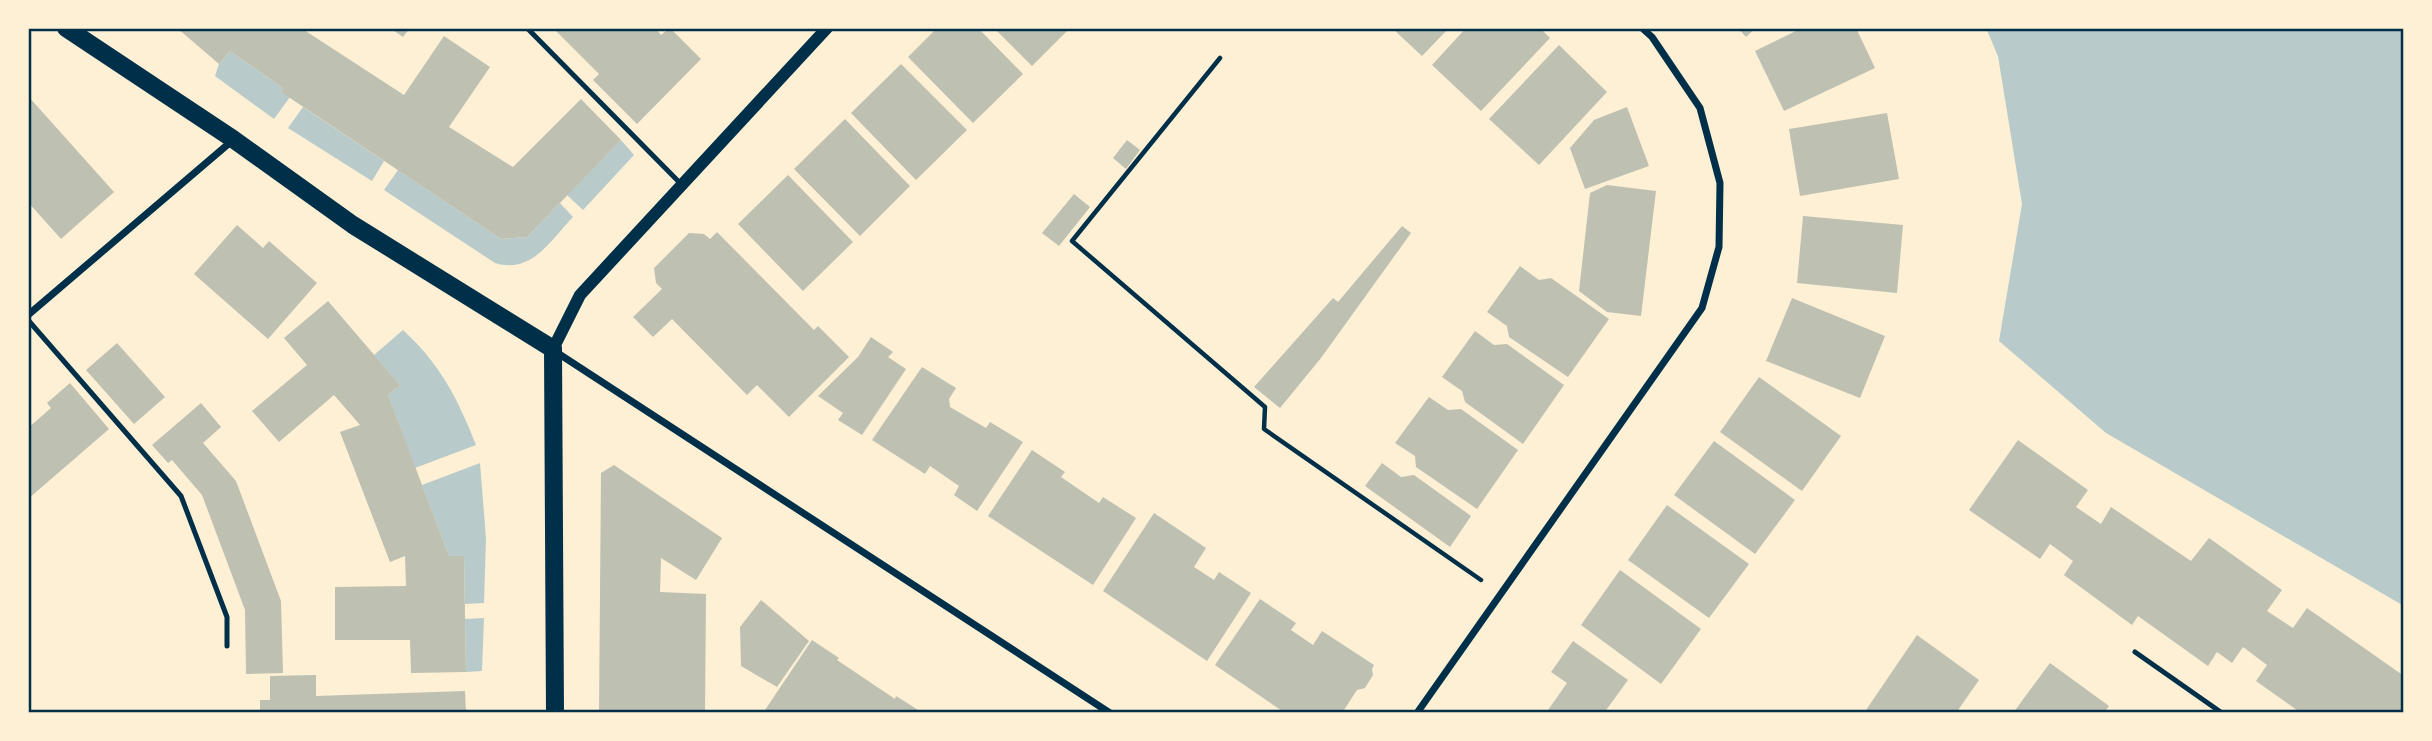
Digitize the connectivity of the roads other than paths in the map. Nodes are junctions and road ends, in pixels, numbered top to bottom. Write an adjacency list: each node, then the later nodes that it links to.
1 (65, 28): 5 (main road)
2 (527, 28): 6 (lane)
3 (827, 28): 6 (street)
4 (1642, 28): 14 (street)
5 (233, 139): 7 (street); 9 (main road)
6 (681, 184): 9 (street)
7 (28, 315)
8 (28, 320): 10 (lane)
9 (553, 349): 12 (main road); 13 (street)
10 (227, 646)
11 (2135, 652): 15 (lane)
12 (555, 713)
13 (1110, 713)
14 (1417, 713)
15 (2222, 713)

